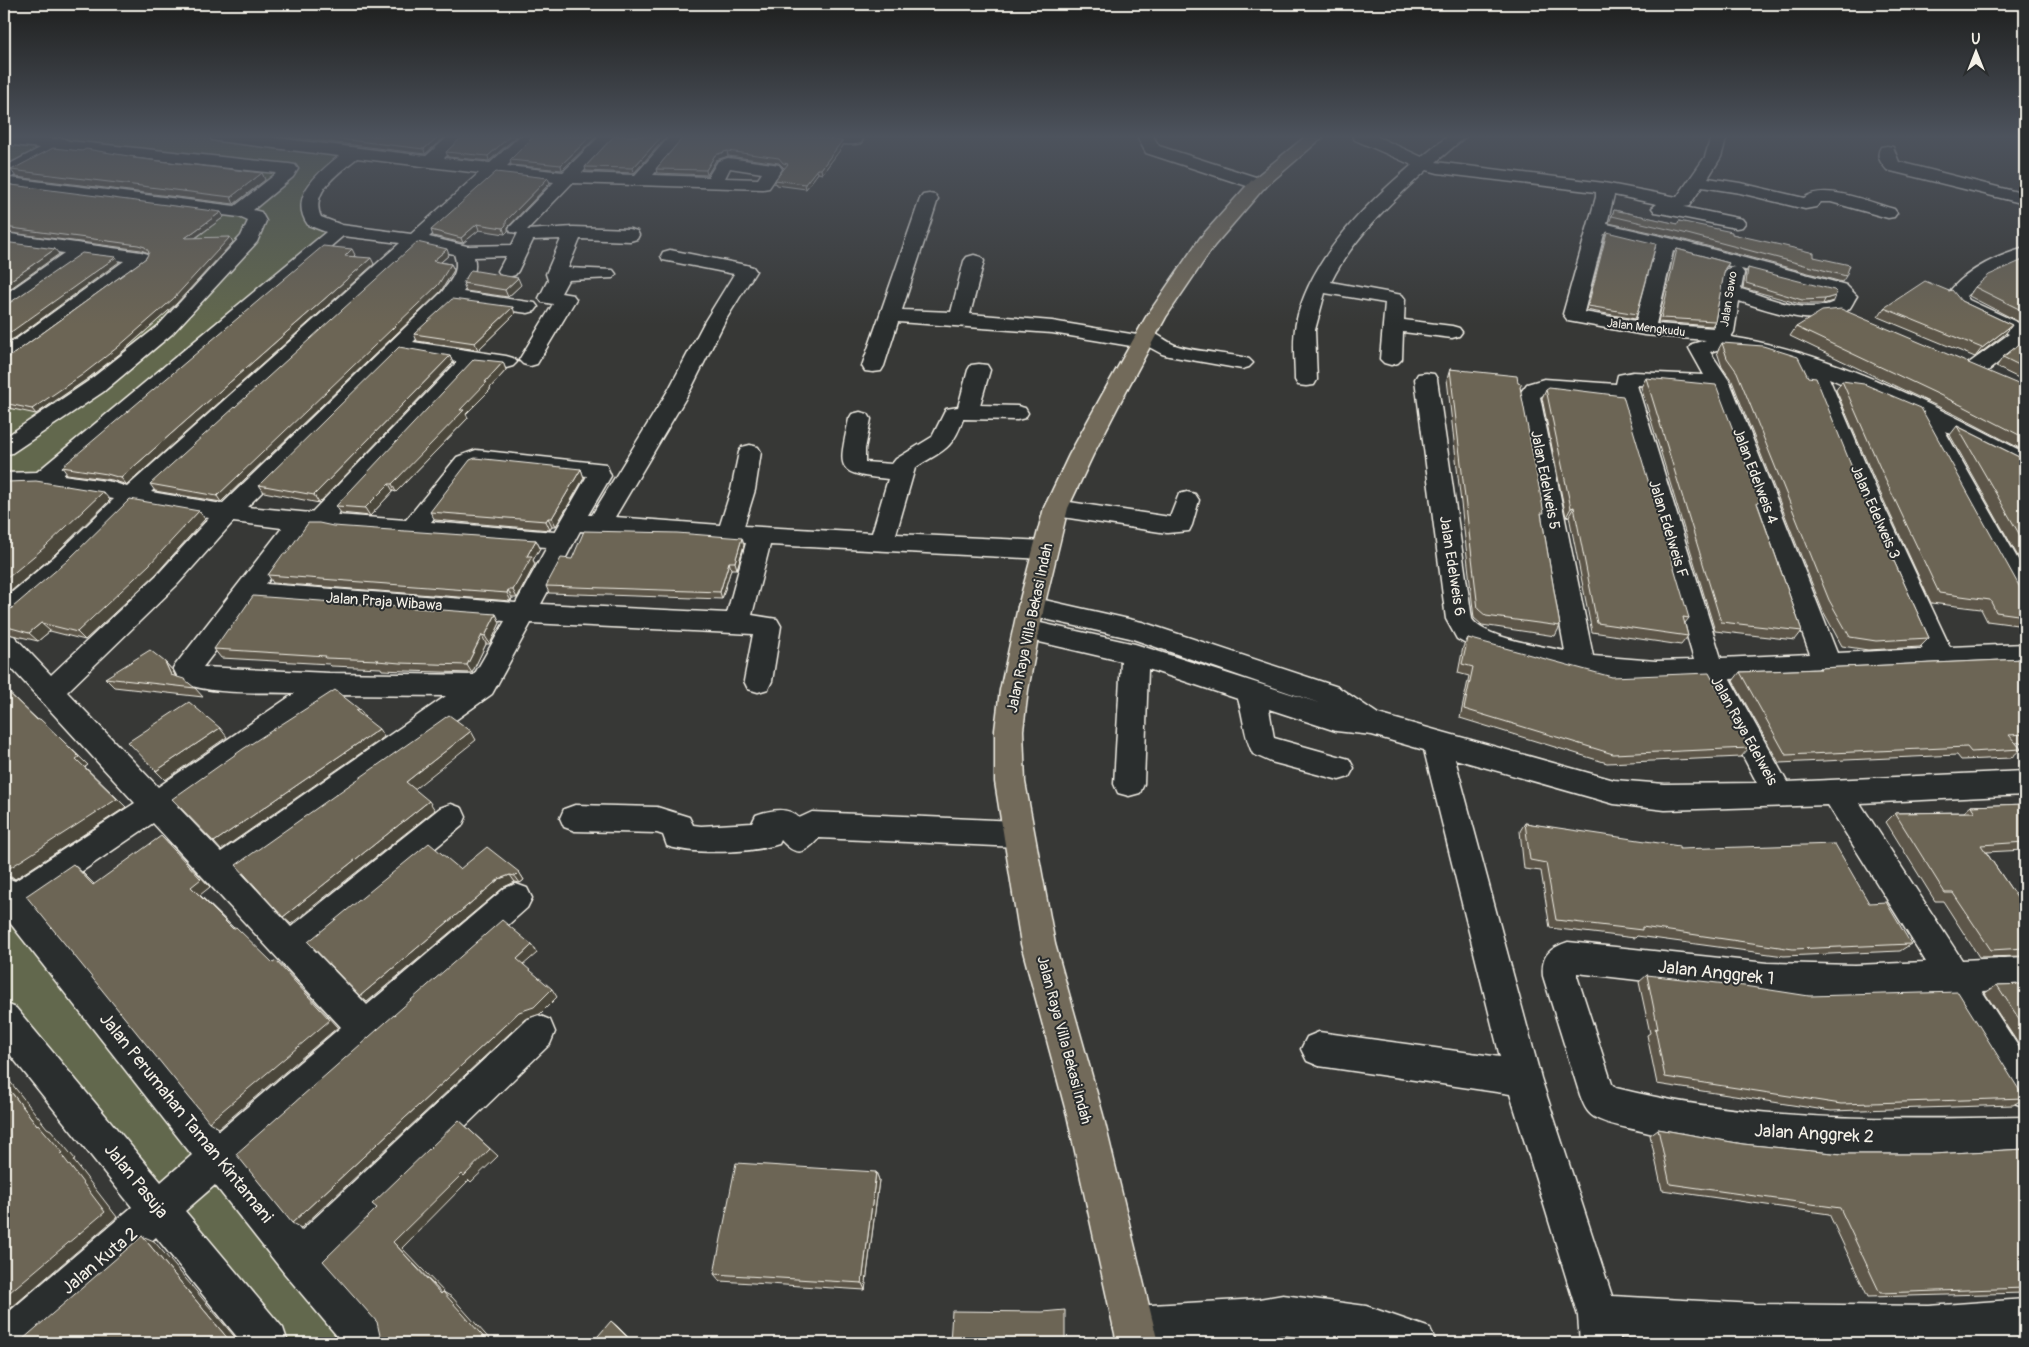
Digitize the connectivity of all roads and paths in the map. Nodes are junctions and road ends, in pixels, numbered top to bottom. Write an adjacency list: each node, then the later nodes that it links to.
1 (136, 199): 16 (street)
2 (255, 199): 16 (street)
3 (309, 199): 21 (street)
4 (461, 199): 25 (street)
5 (547, 199): 20 (street)
6 (929, 199): 44 (street)
7 (1245, 199): 51 (main road, Jalan Raya Villa Bekasi Indah)
8 (1388, 199): 39 (street)
9 (1604, 199): 19 (street)
10 (1631, 199): 18 (street)
11 (1649, 199): 12 (street)
12 (1685, 199)
13 (1784, 199): 14 (street)
14 (1815, 199)
15 (1839, 199): 17 (street)
16 (239, 212): 71 (street)
17 (1888, 213)
18 (1736, 223)
19 (1597, 227): 27 (street); 47 (street, Jalan Mengkudu)
20 (518, 228)
21 (339, 230): 25 (street); 75 (street)
22 (573, 233): 23 (street); 28 (street); 37 (street)
23 (630, 235)
24 (4, 239): 26 (street)
25 (416, 240): 30 (street); 77 (street)
26 (26, 242): 29 (street); 32 (street)
27 (1666, 243): 35 (street); 47 (street)
28 (518, 250): 30 (street); 36 (street)
29 (79, 251): 42 (street); 53 (street)
30 (463, 252): 41 (street)
31 (2025, 254): 49 (street)
32 (4, 256)
33 (670, 256): 82 (street)
34 (974, 261): 45 (street)
35 (1735, 261): 40 (street, Jalan Sawo); 40 (street)
36 (508, 271)
37 (556, 274): 38 (street); 56 (street)
38 (606, 274)
39 (1318, 286): 46 (street); 64 (street)
40 (1731, 292): 50 (street, Jalan Sawo)
41 (449, 296): 43 (street); 52 (street)
42 (4, 304)
43 (528, 307)
44 (890, 315): 45 (street); 60 (street)
45 (959, 319): 51 (street)
46 (1393, 325): 48 (street); 55 (street)
47 (1644, 329): 50 (street, Jalan Mengkudu)
48 (1452, 332)
49 (2025, 333): 63 (street)
50 (1721, 335)
51 (1144, 339): 58 (street); 79 (main road, Jalan Raya Villa Bekasi Indah)
52 (396, 346): 54 (street); 80 (street)
53 (4, 358)
54 (472, 358): 57 (street); 81 (street)
55 (1391, 358)
56 (530, 360)
57 (506, 362)
58 (1242, 363)
59 (1813, 364): 65 (street, Jalan Edelweis 4); 67 (street); 98 (street, Jalan Edelweis 3)
60 (873, 366)
61 (979, 370): 68 (street)
62 (1426, 379): 100 (street, Jalan Edelweis 6)
63 (2001, 379)
64 (1306, 380)
65 (1719, 382): 66 (street); 99 (street, Jalan Edelweis 4)
66 (1627, 390): 100 (street, Jalan Edelweis 5); 101 (street, Jalan Edelweis F)
67 (1922, 409): 73 (street); 90 (street)
68 (967, 412): 69 (street); 74 (street)
69 (1017, 413)
70 (860, 420): 74 (street)
71 (4, 448)
72 (750, 452): 85 (street)
73 (2025, 462)
74 (902, 473): 87 (street)
75 (42, 480): 76 (street); 77 (street)
76 (4, 481)
77 (131, 497): 80 (street); 91 (street)
78 (1187, 500): 79 (street)
79 (1056, 508): 88 (main road, Jalan Raya Villa Bekasi Indah)
80 (227, 513): 81 (street); 106 (street)
81 (308, 522): 83 (street); 89 (street)
82 (599, 524): 84 (street); 85 (street)
83 (412, 530): 84 (street); 84 (street)
84 (567, 532): 92 (street)
85 (730, 534): 86 (street)
86 (760, 536): 87 (street); 94 (street)
87 (882, 541): 88 (street)
88 (1045, 550): 93 (main road, Jalan Raya Villa Bekasi Indah)
89 (246, 592): 92 (street, Jalan Praja Wibawa); 103 (street)
90 (2025, 594)
91 (4, 613)
92 (522, 613): 94 (street, Jalan Praja Wibawa); 104 (street)
93 (1029, 618): 96 (street); 107 (street); 117 (main road, Jalan Raya Villa Bekasi Indah)
94 (737, 623): 102 (street, Jalan Praja Wibawa)
95 (4, 643): 106 (street)
96 (1135, 654): 105 (street); 111 (street)
97 (2025, 654): 98 (street, Jalan Edelweis 6)
98 (1941, 658): 99 (street, Jalan Edelweis 6)
99 (1827, 663): 101 (street, Jalan Edelweis 6)
100 (1581, 664): 101 (street, Jalan Edelweis 6)
101 (1710, 668): 113 (street, Jalan Raya Edelweis)
102 (758, 681)
103 (329, 684): 104 (street); 114 (street)
104 (482, 686): 118 (street)
105 (1248, 690): 107 (street); 109 (street)
106 (50, 692): 114 (street)
107 (1372, 724): 108 (street)
108 (1436, 742): 113 (street); 128 (street)
109 (1340, 768)
110 (2025, 783): 112 (street)
111 (1129, 784)
112 (1837, 793): 113 (street); 123 (street)
113 (1779, 795)
114 (154, 806): 118 (street); 120 (street)
115 (451, 816): 121 (street)
116 (576, 818): 117 (street)
117 (1018, 834): 137 (main road, Jalan Raya Villa Bekasi Indah)
118 (219, 871): 121 (street)
119 (516, 898): 125 (street, Jalan Kuta 2)
120 (7, 899): 132 (street, Jalan Perumahan Taman Kintamani)
121 (291, 947): 125 (street)
122 (2025, 973): 123 (street, Jalan Anggrek 1)
123 (1955, 977): 129 (street); 130 (street, Jalan Anggrek 1)
124 (4, 1020): 133 (street, Jalan Pasuja)
125 (364, 1027): 132 (street, Jalan Kuta 2)
126 (538, 1032): 134 (street)
127 (1320, 1049): 128 (street)
128 (1523, 1078): 136 (street)
129 (2025, 1089)
130 (1606, 1104): 131 (street, Jalan Anggrek 2)
131 (2025, 1134)
132 (218, 1156): 133 (street, Jalan Kuta 2); 134 (street, Jalan Perumahan Taman Kintamani)
133 (160, 1210): 139 (street, Jalan Kuta 2); 140 (street, Jalan Pasuja)
134 (299, 1260): 141 (street, Jalan Perumahan Taman Kintamani)
135 (2025, 1319): 138 (street)
136 (1599, 1329): 138 (street)
137 (1135, 1335): 142 (street)
138 (1934, 1335)
139 (4, 1343)
140 (268, 1343)
141 (370, 1343)
142 (1415, 1343)

